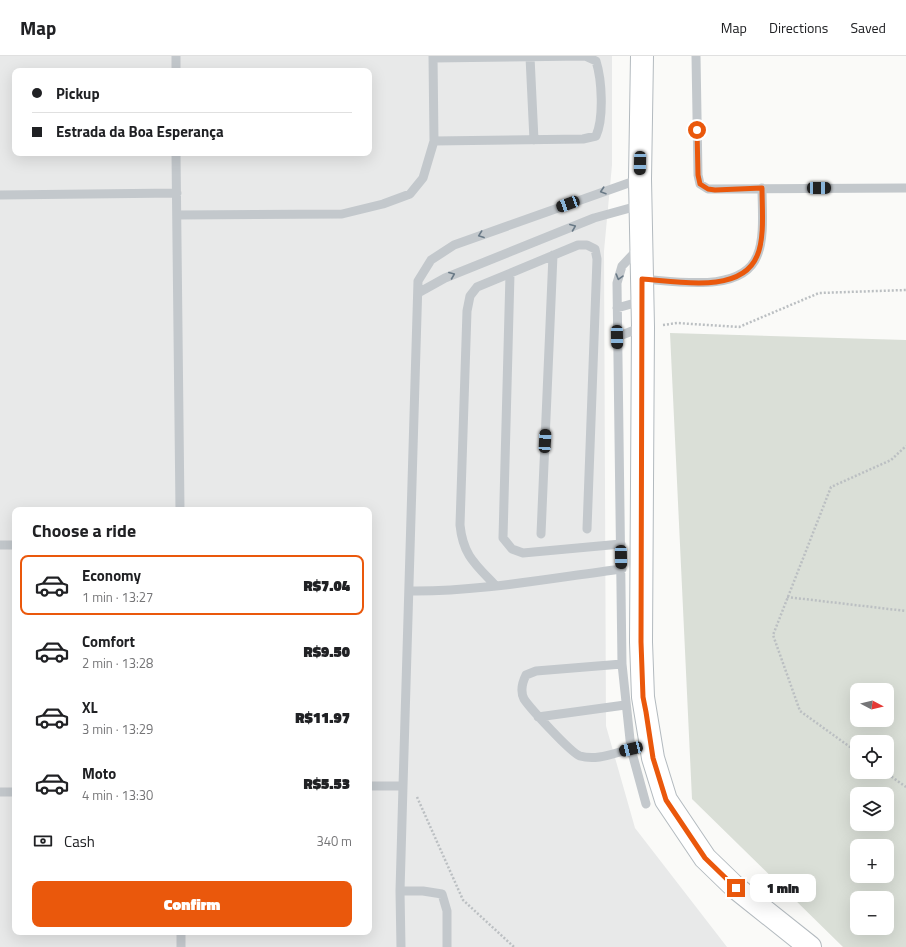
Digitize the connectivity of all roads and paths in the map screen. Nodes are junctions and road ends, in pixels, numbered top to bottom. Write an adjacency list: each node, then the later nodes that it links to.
1 (176, 56): 6 (lane)
2 (642, 56): 10 (main road)
3 (696, 56): 11 (lane)
4 (433, 57): 5 (lane); 8 (lane)
5 (530, 57): 7 (lane); 7 (lane)
6 (176, 68)
7 (534, 140): 8 (lane)
8 (434, 141): 16 (lane)
9 (176, 156): 13 (lane)
10 (640, 179): 15 (main road); 22 (lane, one-way to 22)
11 (762, 188): 12 (lane); 20 (lane)
12 (906, 188)
13 (177, 193): 14 (lane); 16 (lane)
14 (0, 195)
15 (641, 205): 17 (main road); 22 (lane, one-way to 15)
16 (177, 215): 28 (lane)
17 (641, 246): 20 (main road); 24 (lane, one-way to 24)
18 (553, 255): 19 (lane); 29 (lane); 30 (lane)
19 (510, 274): 31 (lane); 35 (lane)
20 (642, 279): 23 (main road)
21 (906, 290): 25 (path)
22 (418, 293): 36 (lane)
23 (642, 301): 24 (lane); 25 (main road)
24 (618, 308): 26 (lane)
25 (643, 327): 26 (lane); 58 (main road)
26 (617, 337): 31 (lane)
27 (906, 446): 37 (path)
28 (180, 507)
29 (587, 529)
30 (541, 534)
31 (621, 544): 34 (lane)
32 (0, 545): 33 (lane)
33 (12, 545)
34 (622, 569): 35 (lane); 39 (lane)
35 (495, 585): 36 (lane)
36 (409, 591): 44 (lane)
37 (787, 597): 38 (path); 42 (path)
38 (906, 611)
39 (622, 664): 40 (lane); 41 (lane)
40 (625, 705): 41 (lane); 43 (lane)
41 (538, 717): 43 (lane)
42 (850, 747)
43 (631, 749): 51 (lane)
44 (404, 769): 47 (lane); 57 (path)
45 (894, 778): 48 (path)
46 (372, 786): 47 (lane)
47 (403, 786): 52 (lane)
48 (906, 787)
49 (0, 792): 50 (lane)
50 (12, 792)
51 (646, 804)
52 (400, 891): 55 (lane); 56 (lane)
53 (181, 935): 54 (lane)
54 (181, 947)
55 (401, 947)
56 (448, 947)
57 (514, 947)
58 (810, 947)

